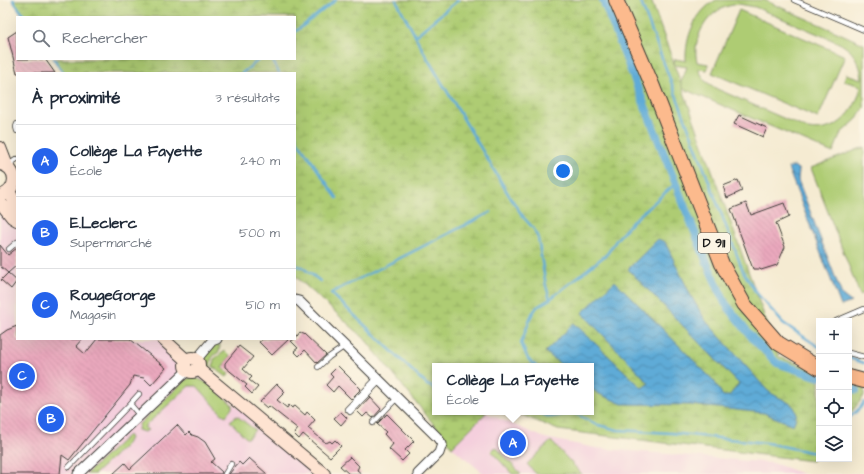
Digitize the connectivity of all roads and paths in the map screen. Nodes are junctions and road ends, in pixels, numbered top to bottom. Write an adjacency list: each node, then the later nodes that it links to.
1 (616, 0): 5 (main road, D 911)
2 (623, 0): 5 (main road, D 911)
3 (794, 0): 4 (lane)
4 (864, 30)
5 (653, 87): 24 (main road, D 911)
6 (0, 148): 8 (main road)
7 (16, 159): 8 (lane)
8 (3, 165): 9 (main road)
9 (10, 189): 11 (main road)
10 (0, 202): 12 (main road)
11 (16, 204)
12 (16, 219)
13 (16, 243): 14 (lane)
14 (9, 249)
15 (296, 300): 20 (street)
16 (864, 309): 17 (lane)
17 (843, 318)
18 (164, 340): 23 (main road)
19 (213, 340): 23 (street)
20 (345, 346): 25 (lane); 27 (street)
21 (852, 354): 22 (lane)
22 (864, 357)
23 (192, 365): 33 (street); 39 (main road)
24 (816, 366)
25 (318, 367)
26 (852, 378): 28 (main road)
27 (378, 379): 30 (street); 32 (lane)
28 (864, 381)
29 (139, 394): 31 (lane)
30 (398, 398): 34 (lane); 40 (street)
31 (130, 404): 33 (lane); 36 (lane)
32 (349, 410)
33 (140, 416): 37 (street)
34 (373, 423)
35 (231, 464): 38 (lane)
36 (69, 467)
37 (78, 474)
38 (225, 474)
39 (324, 474)
40 (418, 474)

